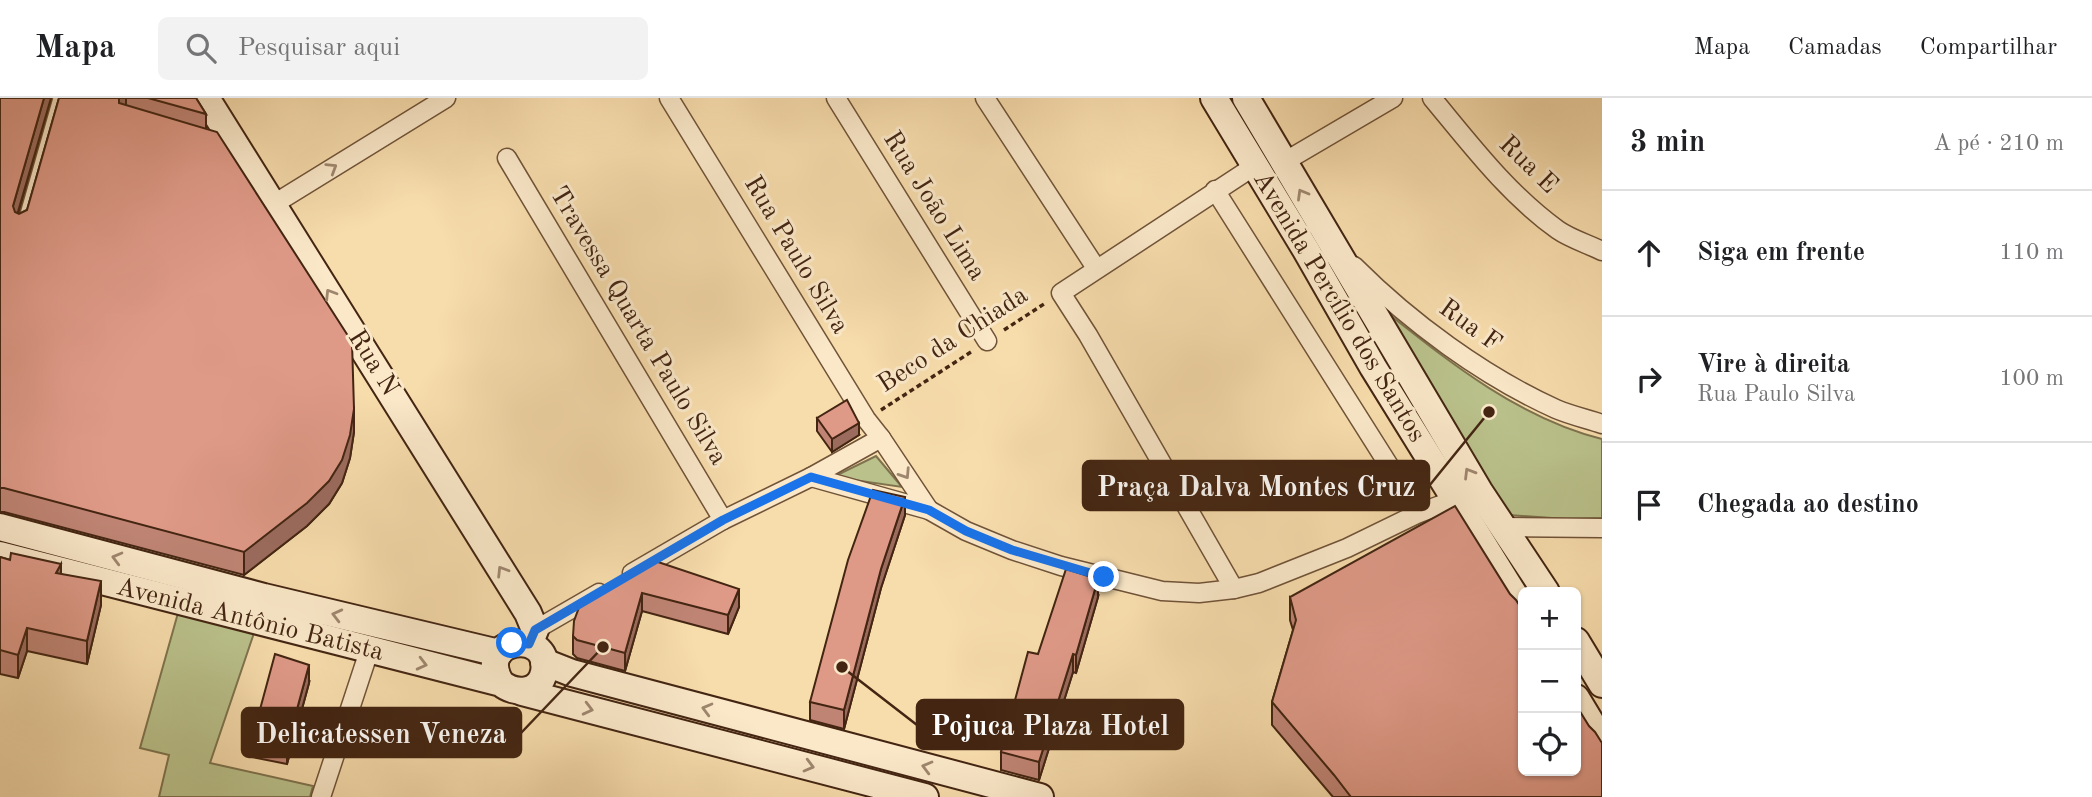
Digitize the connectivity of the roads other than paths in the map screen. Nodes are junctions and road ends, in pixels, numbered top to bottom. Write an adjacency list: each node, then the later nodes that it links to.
1 (58, 98): 16 (lane)
2 (207, 98): 15 (street, Rua N)
3 (446, 98): 15 (street, one-way to 3)
4 (669, 98): 22 (street, Rua Paulo Silva)
5 (836, 98): 20 (street, Rua João Lima)
6 (985, 98): 19 (street)
7 (1214, 98): 13 (street, Avenida Percílio dos Santos)
8 (1246, 98): 12 (street, Avenida Percílio dos Santos)
9 (1393, 98): 12 (street)
10 (1432, 98): 18 (street, Rua E)
11 (507, 158): 27 (street, Travessa Quarta Paulo Silva)
12 (1284, 162): 17 (street, Avenida Percílio dos Santos, one-way to 12)
13 (1256, 165): 14 (street); 17 (street, Avenida Percílio dos Santos)
14 (1215, 190): 19 (street); 26 (street)
15 (274, 204): 37 (street, Rua N, one-way to 15)
16 (20, 231)
17 (1317, 244): 21 (street, Rua F); 24 (street, Avenida Percílio dos Santos); 28 (street, Avenida Percílio dos Santos, one-way to 17)
18 (1602, 251)
19 (1096, 268): 34 (street)
20 (987, 341)
21 (1602, 424)
22 (881, 438): 23 (street); 25 (street, Rua Paulo Silva, one-way to 25)
23 (811, 477): 25 (street, Rua Paulo Silva); 27 (street)
24 (1454, 500): 26 (street, Rua Paulo Silva); 31 (street, Avenida Percílio dos Santos)
25 (929, 510): 34 (street, Rua Paulo Silva)
26 (1419, 513): 34 (street, Rua Paulo Silva)
27 (723, 520): 37 (street)
28 (1502, 523): 30 (street); 31 (street); 33 (street, Avenida Percílio dos Santos)
29 (0, 527): 36 (street, Avenida Antônio Batista, one-way to 29)
30 (1602, 528)
31 (1474, 531): 35 (street, Avenida Percílio dos Santos)
32 (0, 555): 36 (street, Avenida Antônio Batista)
33 (1540, 583): 35 (street, Avenida Percílio dos Santos)
34 (1234, 589)
35 (1516, 599)
36 (261, 610): 38 (street, Avenida Antônio Batista); 39 (street, Avenida Antônio Batista, one-way to 36)
37 (536, 645): 39 (street); 40 (street); 45 (street, one-way to 37)
38 (369, 651): 40 (street, Avenida Antônio Batista, one-way to 40); 43 (street)
39 (499, 653): 40 (street)
40 (511, 687): 44 (street, Avenida Antônio Batista, one-way to 44)
41 (1581, 706): 42 (street)
42 (1602, 741)
43 (321, 797)
44 (925, 797)
45 (1040, 797)

